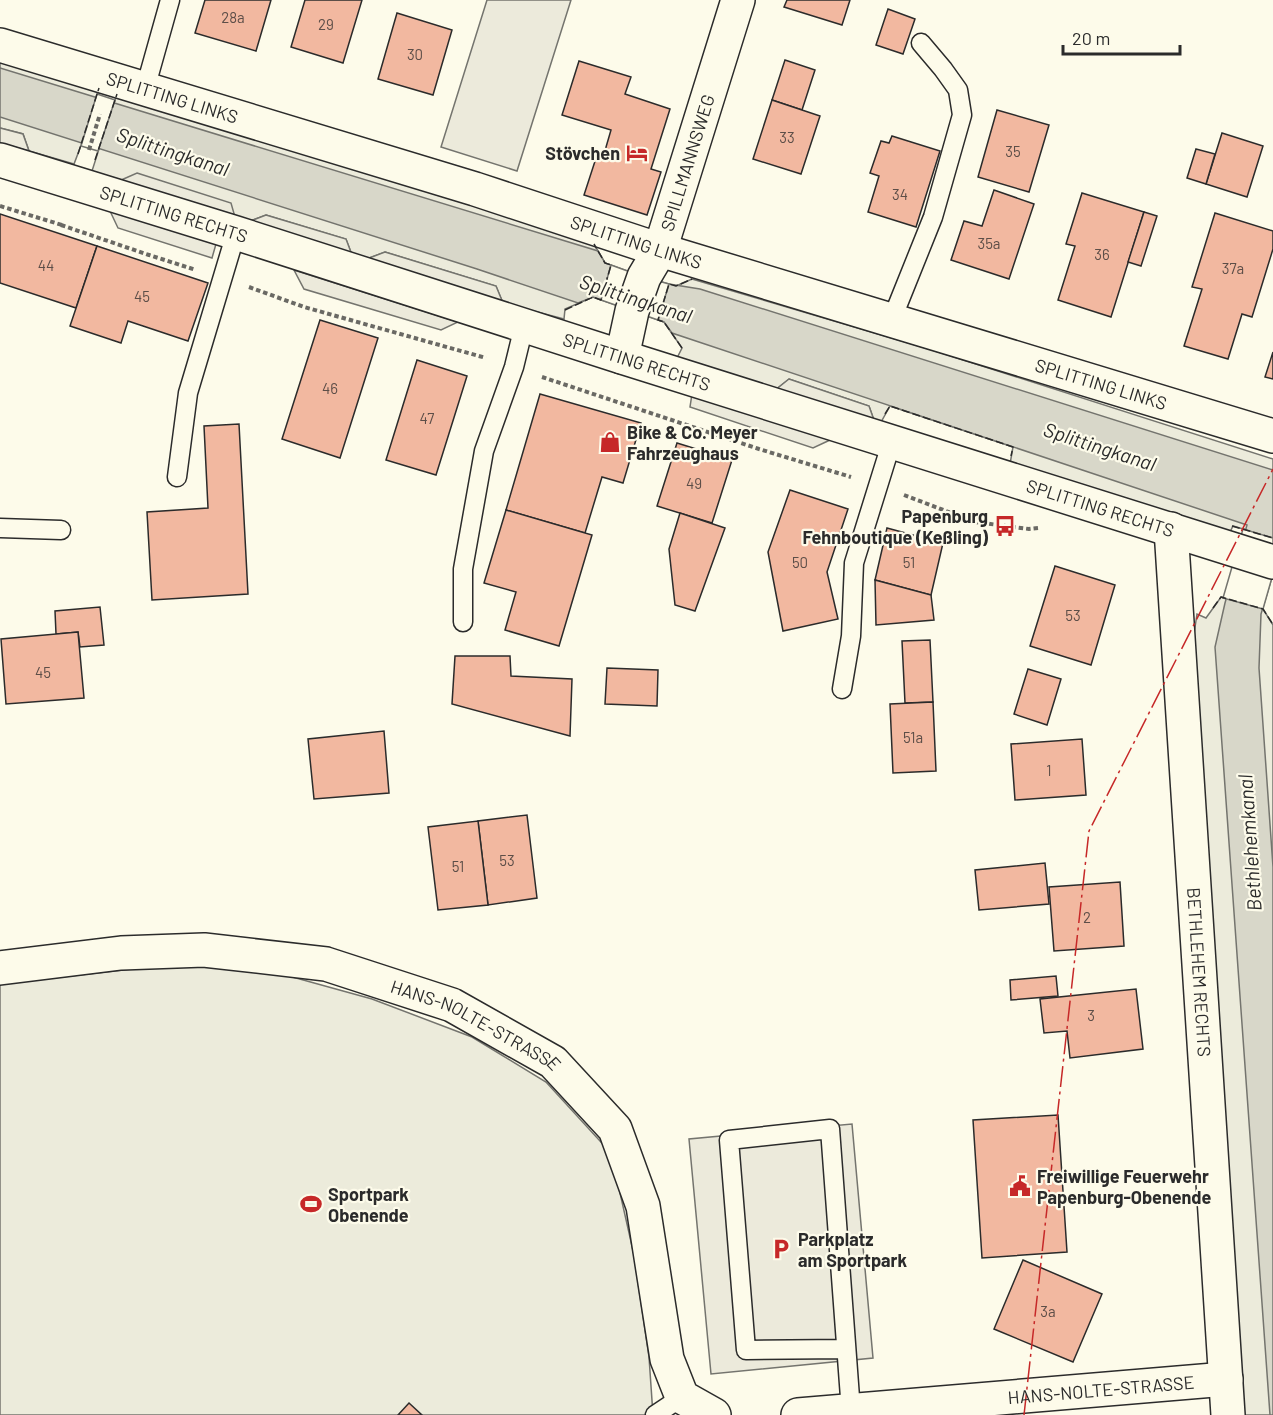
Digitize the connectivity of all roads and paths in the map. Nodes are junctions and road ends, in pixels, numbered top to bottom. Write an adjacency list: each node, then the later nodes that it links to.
1 (170, 0): 5 (lane)
2 (738, 0): 11 (street, SPILLMANNSWEG)
3 (921, 43): 13 (lane)
4 (0, 45): 5 (street, SPLITTING LINKS)
5 (145, 89): 11 (street, SPLITTING LINKS)
6 (100, 113): 7 (path)
7 (86, 157)
8 (0, 160): 10 (street, SPLITTING RECHTS)
9 (61, 225): 12 (path)
10 (236, 233): 12 (lane); 14 (street, SPLITTING RECHTS)
11 (652, 263): 13 (street, SPLITTING LINKS); 15 (street, SPILLMANNSWEG)
12 (223, 278): 16 (path); 19 (lane)
13 (892, 320): 17 (street, SPLITTING LINKS)
14 (524, 326): 15 (street, SPLITTING RECHTS); 16 (lane)
15 (622, 357): 18 (street, SPLITTING RECHTS)
16 (514, 367): 20 (path); 26 (lane)
17 (1273, 436)
18 (892, 441): 20 (lane); 23 (street, SPLITTING RECHTS)
19 (177, 477)
20 (879, 485): 22 (path); 27 (lane)
21 (0, 528): 24 (lane)
22 (1048, 528)
23 (1171, 529): 25 (street, SPLITTING RECHTS); 30 (street, BETHLEHEM RECHTS)
24 (61, 530)
25 (1273, 562)
26 (463, 622)
27 (842, 689)
28 (0, 968): 31 (street, HANS-NOLTE-STRASSE)
29 (846, 1349): 29 (lane); 32 (lane)
30 (1226, 1379): 32 (street, HANS-NOLTE-STRASSE); 36 (street, BETHLEHEM RECHTS)
31 (682, 1397): 33 (lane); 34 (street)
32 (850, 1411): 35 (street, HANS-NOLTE-STRASSE)
33 (655, 1415)
34 (714, 1415)
35 (798, 1415)
36 (1228, 1415)

